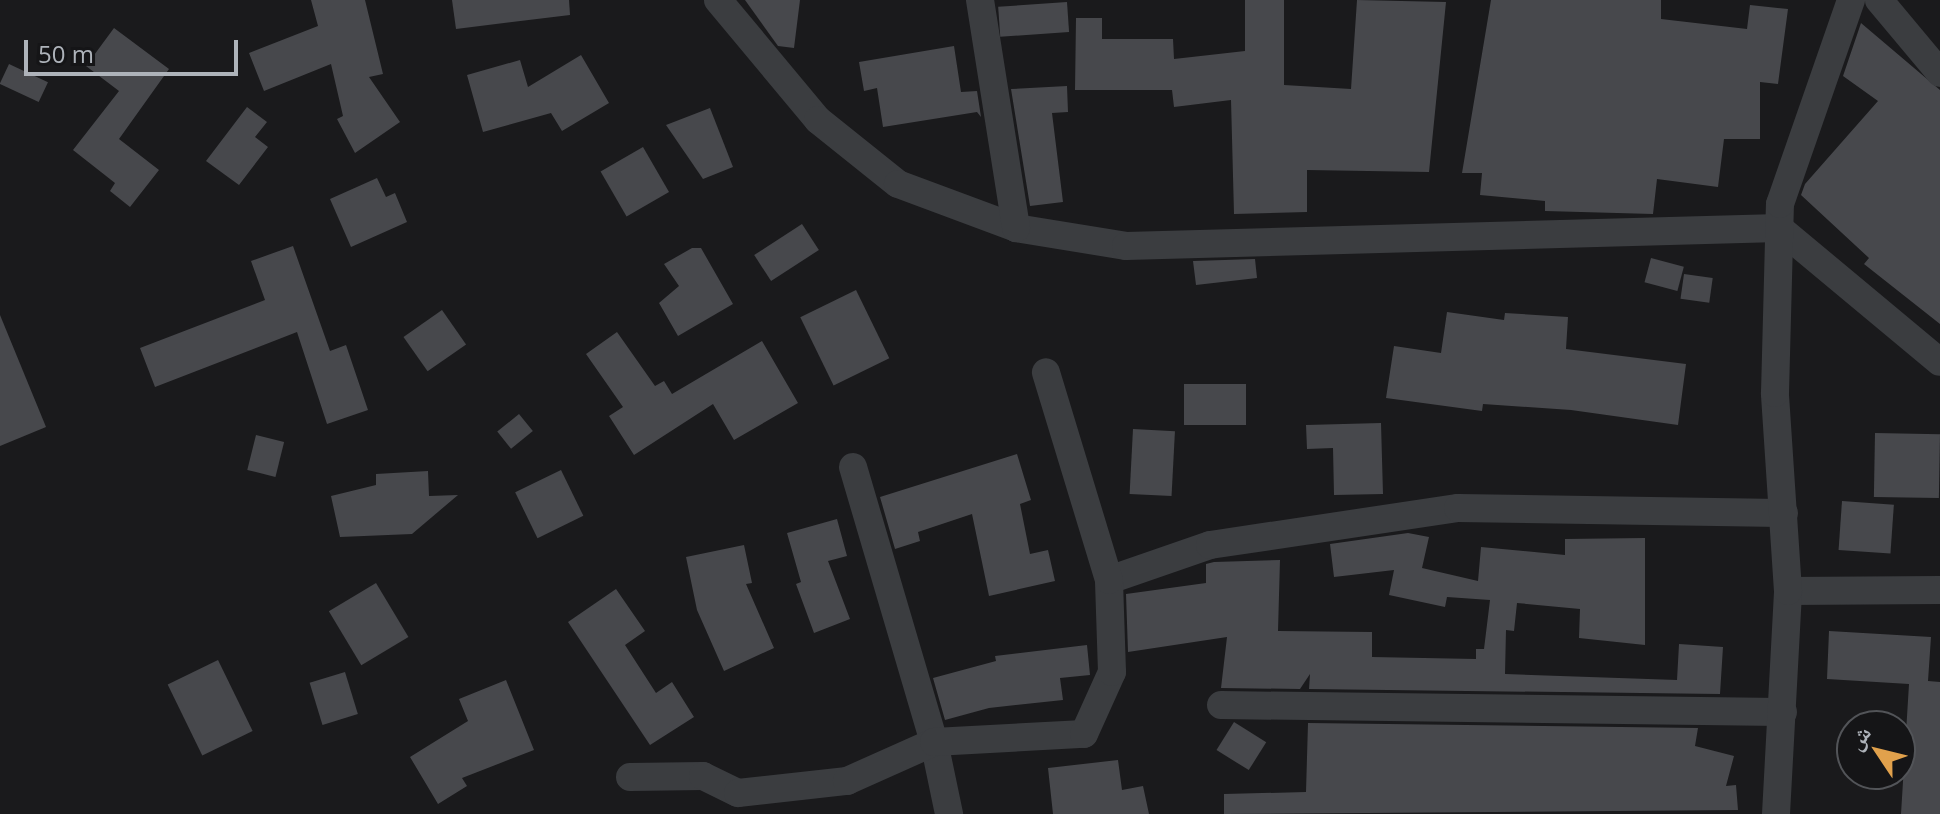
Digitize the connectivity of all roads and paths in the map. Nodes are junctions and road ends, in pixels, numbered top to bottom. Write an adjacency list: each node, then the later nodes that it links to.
1 (718, 0): 6 (street)
2 (980, 0): 6 (street)
3 (1851, 0): 7 (street)
4 (1879, 0): 5 (street)
5 (1940, 73)
6 (1016, 228): 7 (street)
7 (1779, 228): 8 (street); 11 (street)
8 (1940, 362)
9 (1046, 372): 12 (street)
10 (853, 467): 17 (street)
11 (1784, 513): 12 (street); 14 (street)
12 (1109, 580): 17 (street)
13 (1940, 590): 14 (street)
14 (1788, 591): 16 (street)
15 (1221, 705): 16 (street)
16 (1783, 712): 20 (street)
17 (934, 742): 18 (street); 19 (street)
18 (630, 777)
19 (949, 814)
20 (1776, 814)

